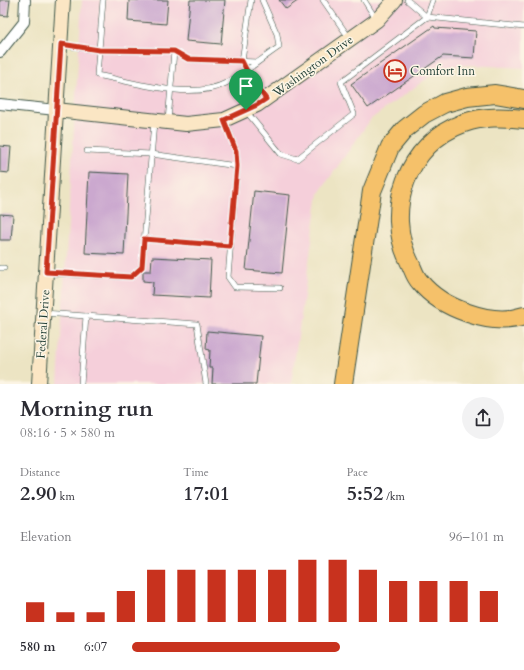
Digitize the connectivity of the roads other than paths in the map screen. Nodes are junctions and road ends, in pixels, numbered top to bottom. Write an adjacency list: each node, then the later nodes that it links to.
1 (25, 0): 18 (street)
2 (63, 0): 15 (street, Federal Drive)
3 (103, 0): 16 (lane)
4 (251, 0): 19 (lane)
5 (262, 0): 20 (lane)
6 (323, 0): 14 (lane)
7 (364, 0): 12 (lane)
8 (395, 0): 12 (street, Washington Drive)
9 (407, 0): 11 (lane)
10 (434, 0): 11 (lane)
11 (427, 17): 13 (lane); 27 (lane)
12 (377, 20): 14 (street, Washington Drive)
13 (524, 27)
14 (350, 39): 23 (street, Washington Drive)
15 (61, 44): 16 (lane); 26 (street, Federal Drive)
16 (99, 50): 17 (lane); 22 (lane)
17 (174, 51): 19 (lane); 22 (lane)
18 (0, 52)
19 (242, 61): 20 (lane); 21 (lane)
20 (257, 62): 21 (lane)
21 (246, 70): 22 (lane); 23 (lane)
22 (171, 90): 30 (lane)
23 (266, 99): 27 (street, Washington Drive)
24 (524, 99): 44 (highway)
25 (0, 104): 26 (street)
26 (56, 110): 30 (street, Washington Drive); 36 (street, Federal Drive)
27 (246, 110): 29 (street, Washington Drive)
28 (524, 119): 40 (highway)
29 (224, 120): 30 (street, Washington Drive); 33 (lane)
30 (161, 121): 32 (lane)
31 (87, 151): 32 (lane)
32 (151, 154): 33 (lane); 34 (lane)
33 (237, 166): 35 (lane)
34 (144, 239): 35 (lane); 36 (lane)
35 (230, 246): 37 (lane)
36 (46, 272): 38 (street, Federal Drive)
37 (280, 288)
38 (43, 313): 39 (lane); 41 (street, Federal Drive)
39 (86, 316): 42 (lane); 43 (lane)
40 (524, 316)
41 (39, 384)
42 (80, 384)
43 (206, 384)
44 (343, 384)

